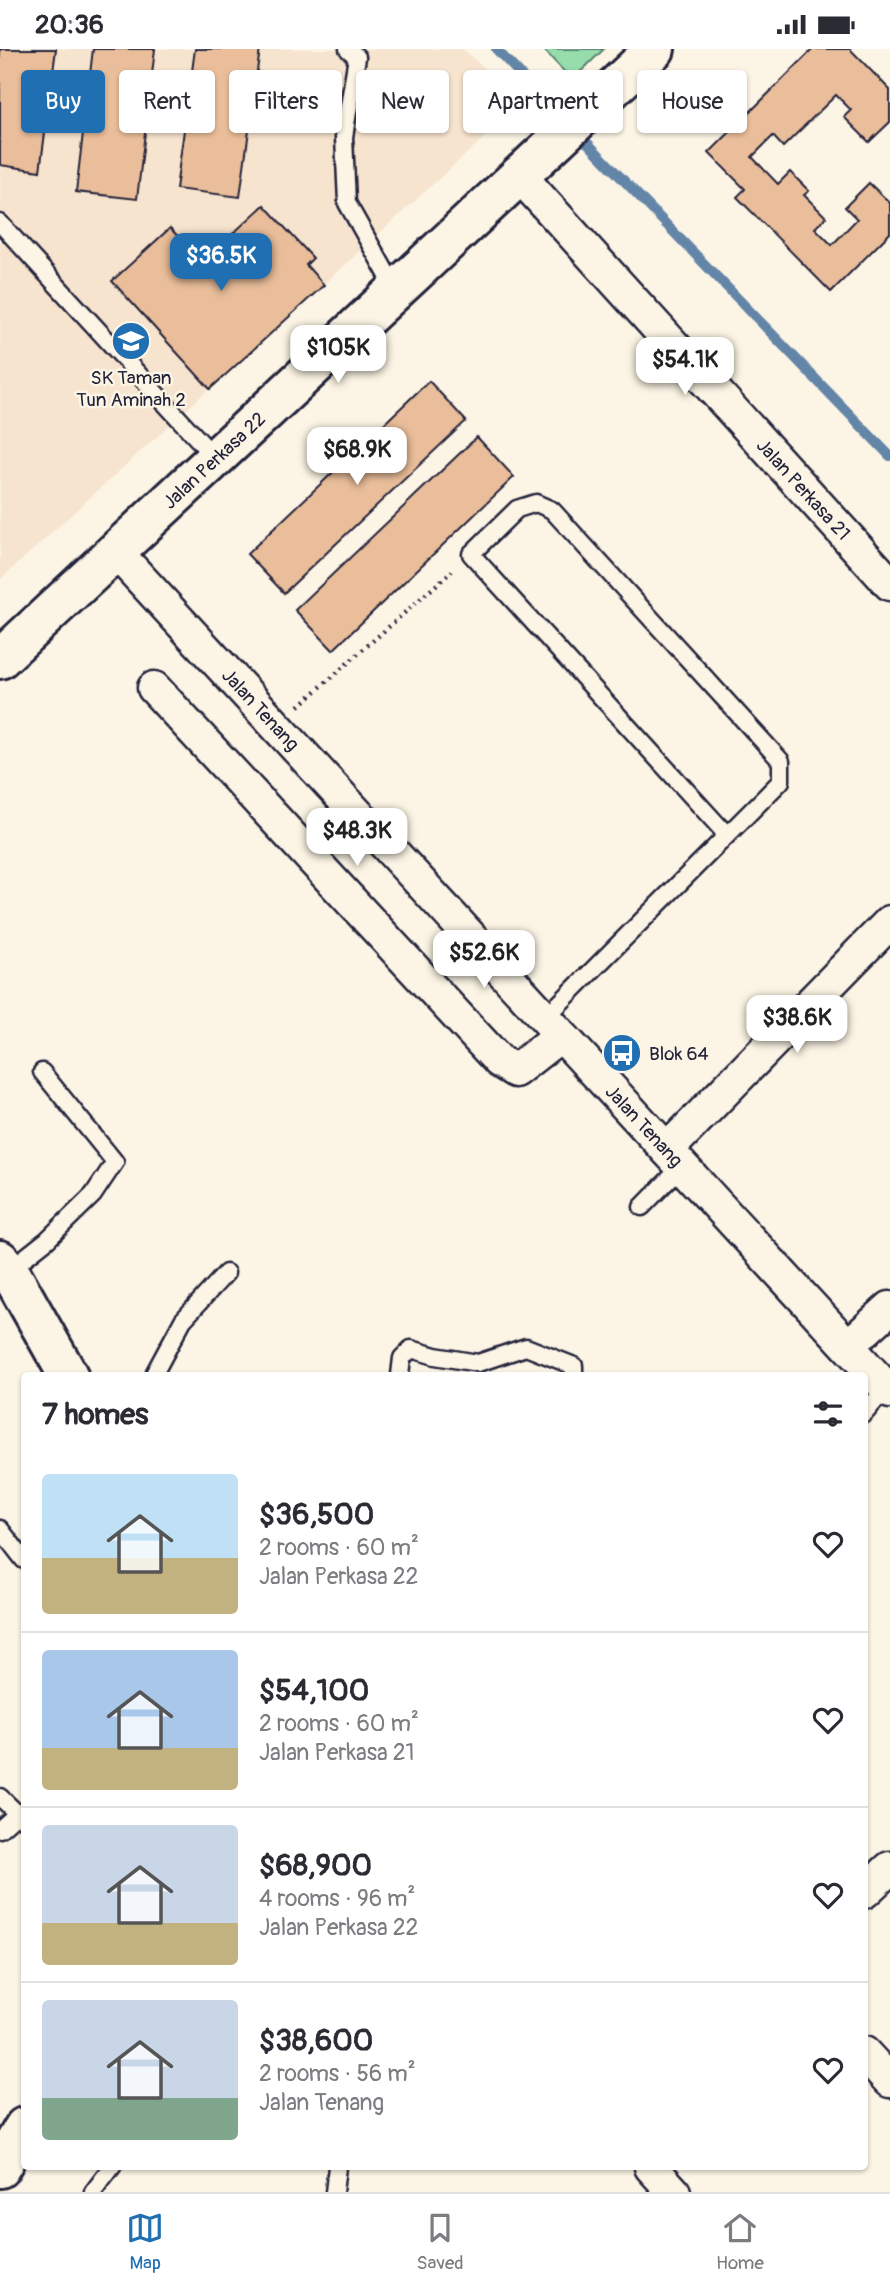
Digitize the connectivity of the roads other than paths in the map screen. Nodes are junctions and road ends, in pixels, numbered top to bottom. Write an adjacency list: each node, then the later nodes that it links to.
1 (348, 49): 5 (lane)
2 (655, 49): 3 (street, Jalan Perkasa 22)
3 (519, 175): 5 (street, Jalan Perkasa 22); 8 (street, Jalan Perkasa 21)
4 (0, 223): 6 (lane)
5 (396, 290): 6 (street, Jalan Perkasa 22)
6 (215, 458): 7 (street, Jalan Perkasa 22)
7 (116, 552): 9 (street, Jalan Perkasa 22); 13 (street, Jalan Tenang)
8 (890, 584)
9 (0, 659)
10 (154, 688): 13 (street)
11 (726, 834): 11 (lane); 13 (lane)
12 (890, 922): 15 (street)
13 (553, 1026): 15 (street, Jalan Tenang)
14 (42, 1072): 17 (lane)
15 (675, 1158): 16 (lane); 20 (street, Jalan Tenang)
16 (642, 1207)
17 (5, 1265): 21 (street)
18 (226, 1273): 22 (lane)
19 (890, 1308): 20 (street)
20 (848, 1346): 25 (street, Jalan Tenang)
21 (66, 1372)
22 (155, 1372)
23 (400, 1372): 24 (lane)
24 (574, 1372)
25 (888, 1390): 26 (lane)
26 (868, 1410)
27 (0, 1529): 28 (lane)
28 (21, 1556)
29 (0, 1797): 30 (lane)
30 (21, 1816): 31 (lane)
31 (0, 1829)
32 (890, 1868): 33 (street)
33 (868, 1888)
34 (868, 2057): 35 (street)
35 (890, 2081)
36 (21, 2132): 37 (street)
37 (0, 2168)
38 (110, 2170): 41 (lane)
39 (337, 2170): 42 (lane)
40 (654, 2170): 43 (street)
41 (93, 2192)
42 (334, 2192)
43 (674, 2192)

